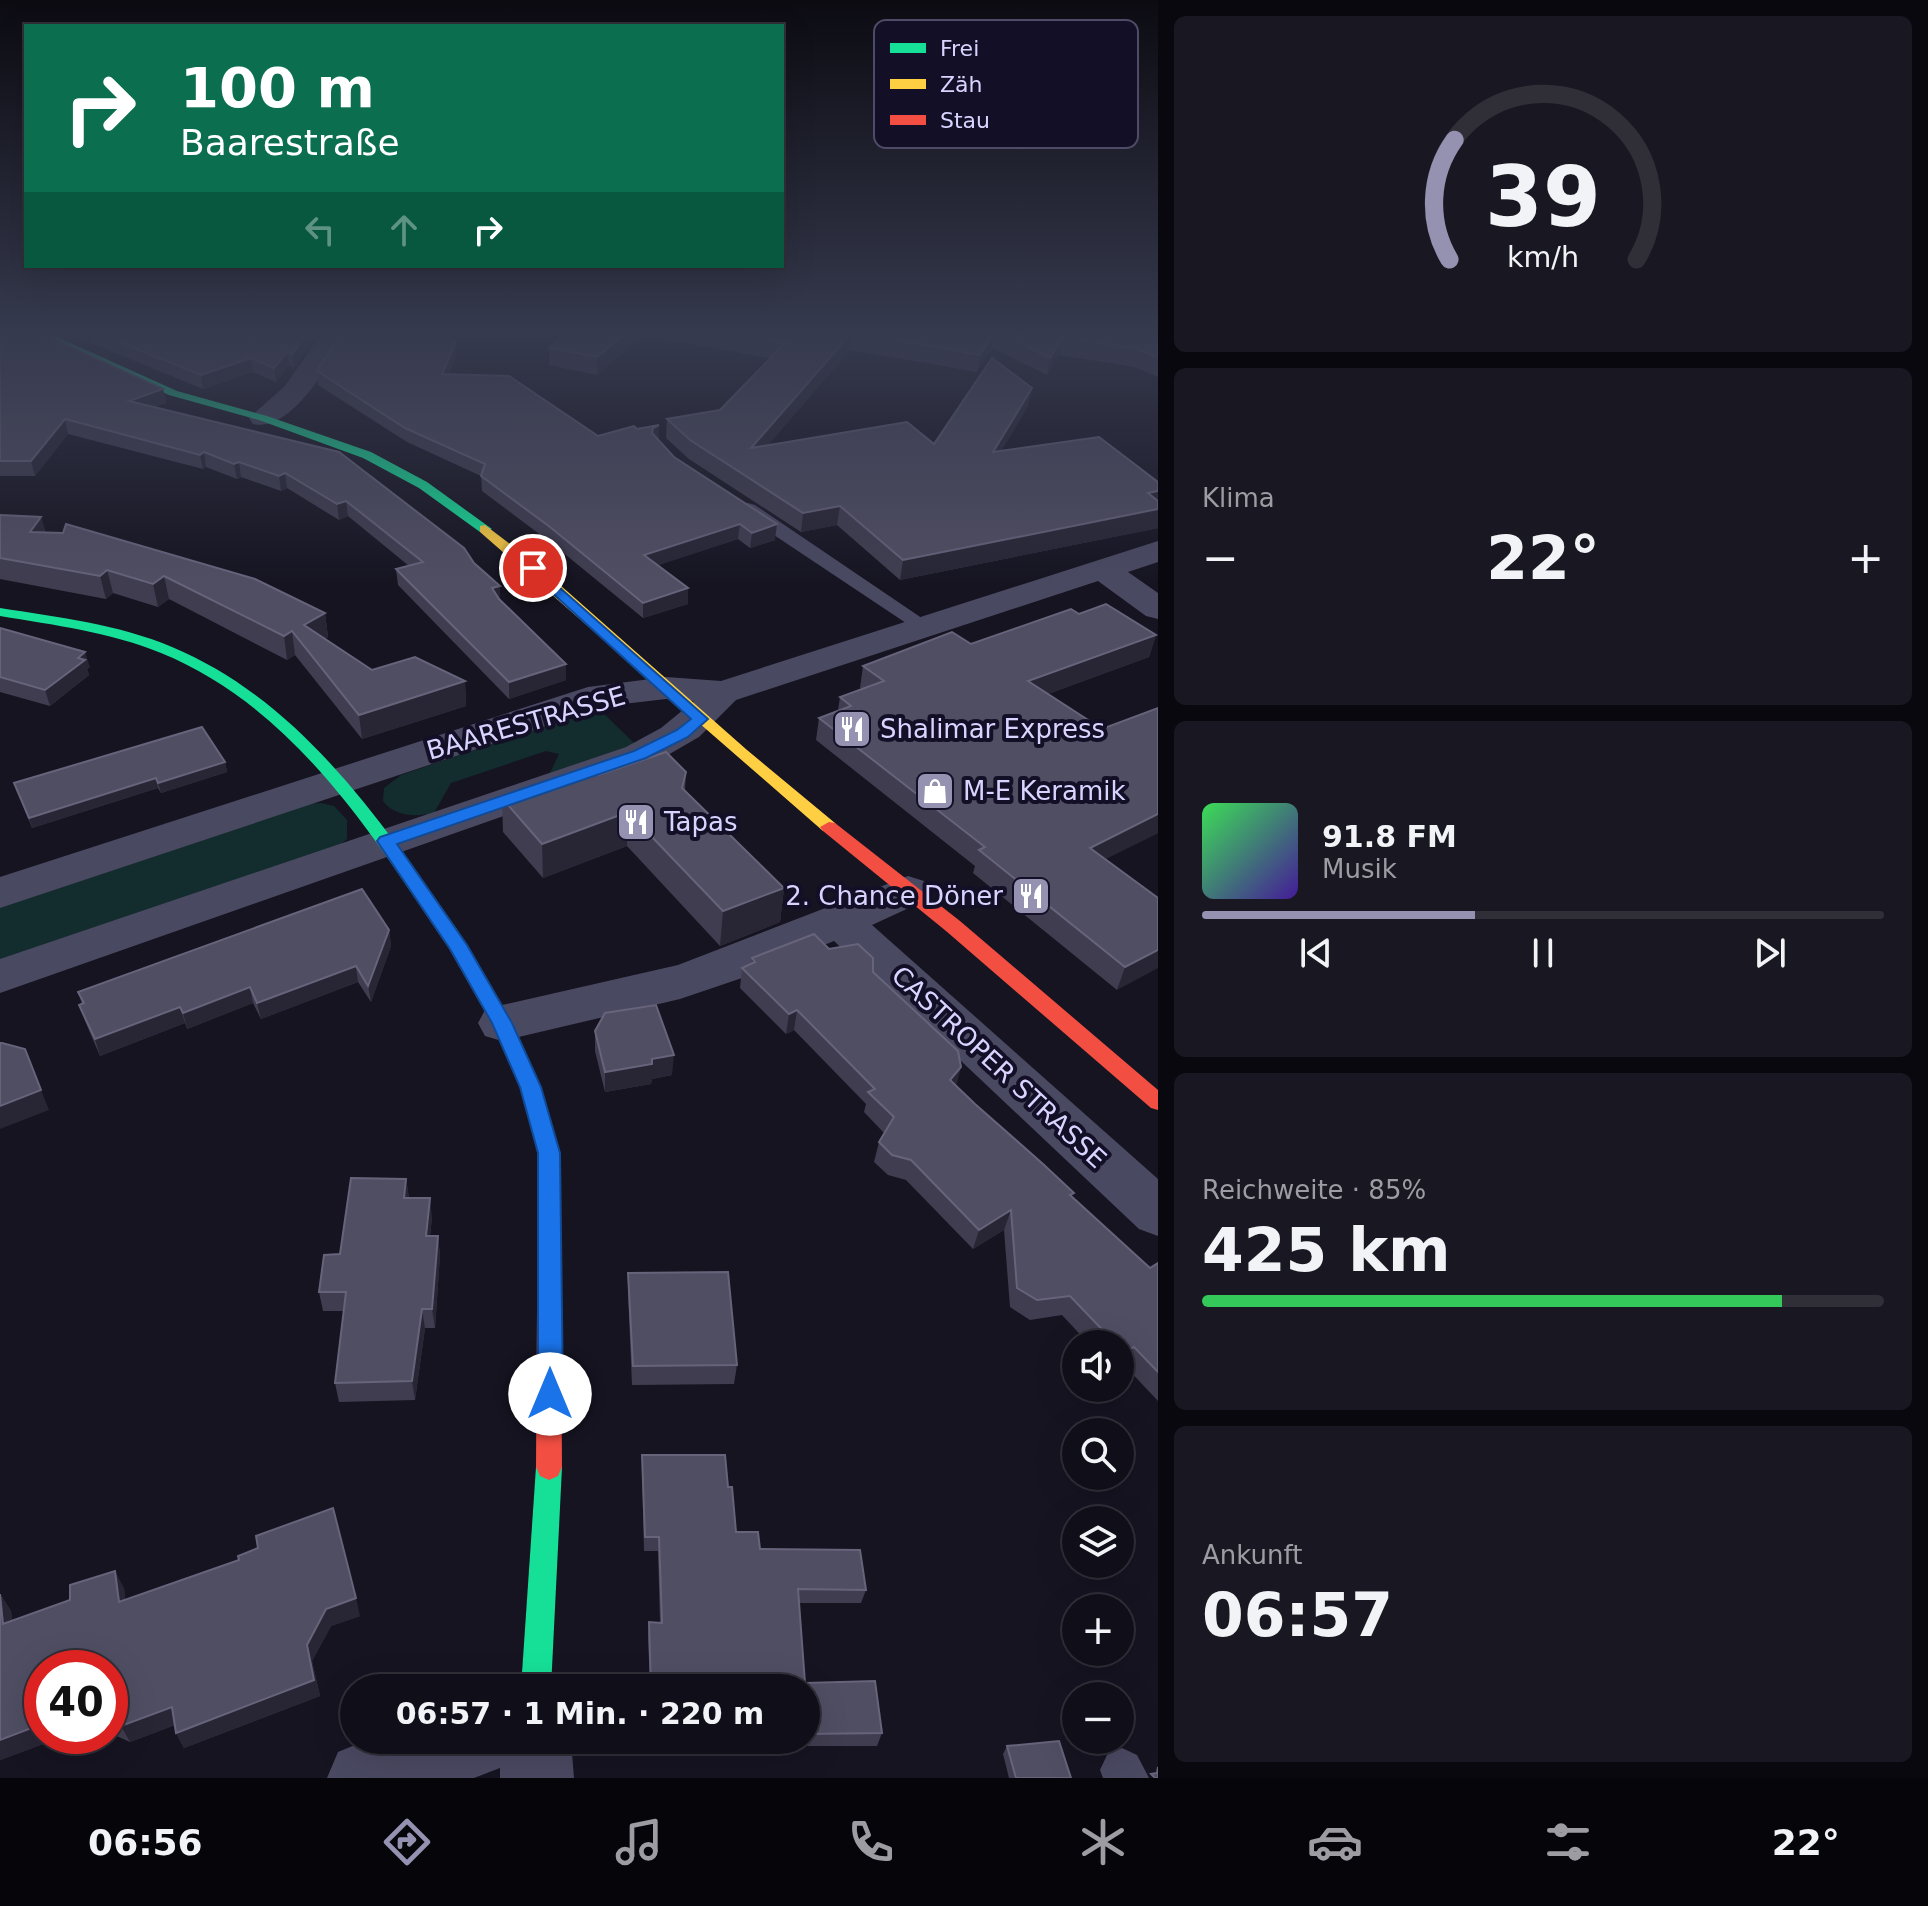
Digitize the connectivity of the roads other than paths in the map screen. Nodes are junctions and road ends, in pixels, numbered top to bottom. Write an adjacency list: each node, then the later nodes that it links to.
1 (266, 419): 8 (main road)
2 (732, 499): 7 (lane)
3 (1158, 551): 4 (street)
4 (1102, 569): 5 (street); 7 (street)
5 (1158, 609)
6 (0, 612): 10 (main road)
7 (925, 627): 9 (street)
8 (666, 688): 9 (street, BAARESTRASSE); 10 (street, BAARESTRASSE)
9 (712, 706): 11 (street); 12 (main road)
10 (338, 781): 11 (main road); 13 (street, BAARESTRASSE)
11 (386, 841): 15 (street); 16 (main road)
12 (908, 891): 14 (street); 17 (main road)
13 (0, 893)
14 (840, 921): 16 (street); 18 (street, CASTROPER STRASSE)
15 (0, 976)
16 (502, 1023): 19 (main road)
17 (1158, 1102)
18 (1158, 1213)
19 (537, 1674)
20 (437, 1754): 22 (street)
21 (536, 1754): 23 (street)
22 (364, 1778)
23 (537, 1778)

